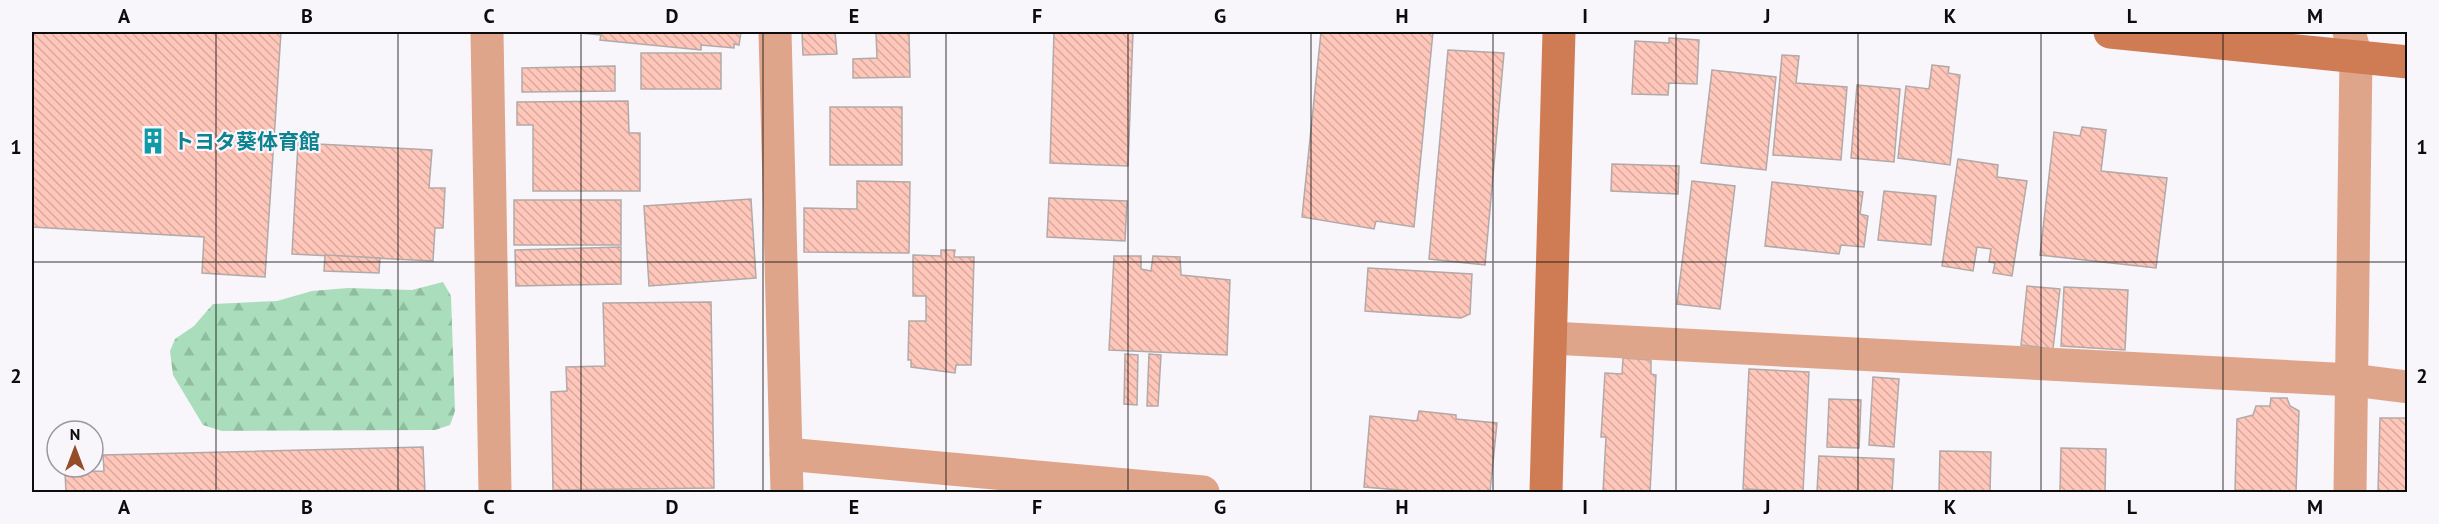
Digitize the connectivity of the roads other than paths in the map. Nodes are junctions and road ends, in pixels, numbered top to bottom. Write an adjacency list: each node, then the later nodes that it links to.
1 (488, 32): 11 (street)
2 (775, 32): 10 (street)
3 (1559, 32): 7 (street)
4 (2110, 32): 5 (street)
5 (2353, 44): 6 (street); 8 (street)
6 (2408, 62)
7 (1551, 338): 8 (street); 14 (street)
8 (2352, 380): 9 (street); 15 (street)
9 (2408, 387)
10 (786, 454): 12 (street); 13 (street)
11 (495, 492)
12 (787, 492)
13 (1203, 492)
14 (1546, 492)
15 (2350, 492)

